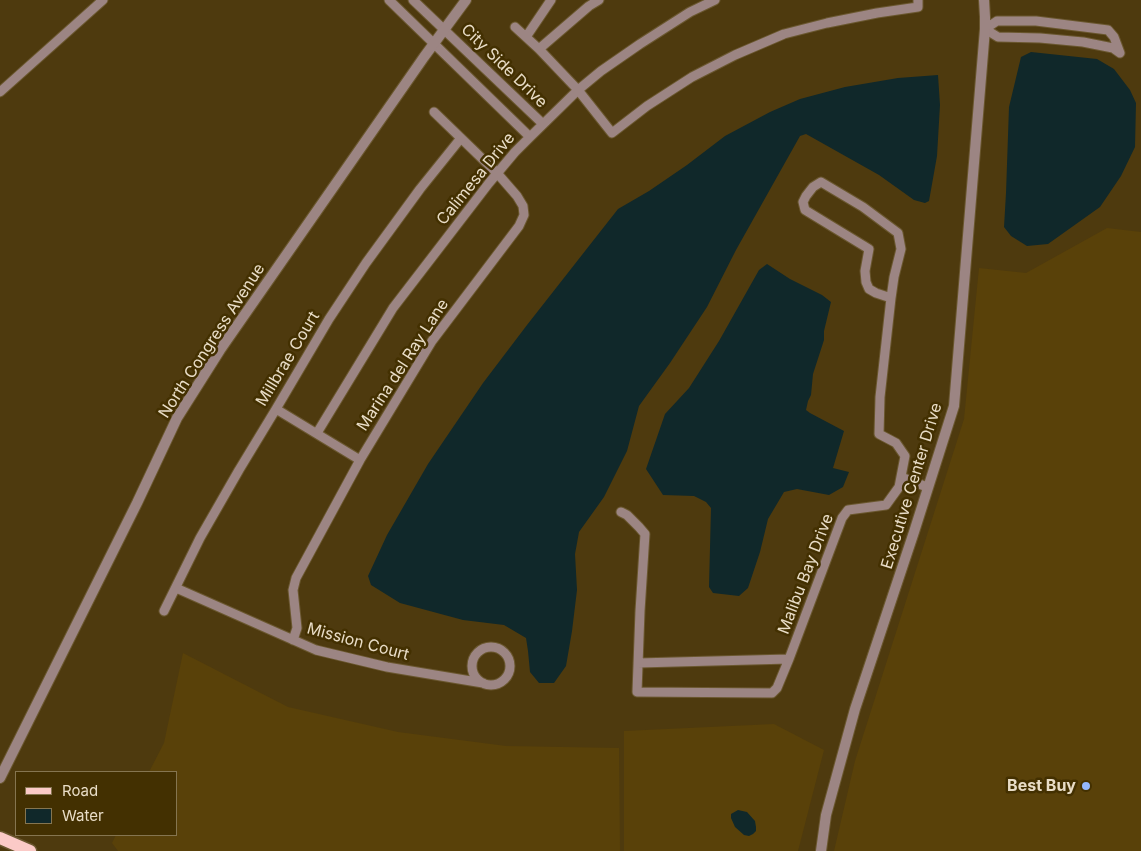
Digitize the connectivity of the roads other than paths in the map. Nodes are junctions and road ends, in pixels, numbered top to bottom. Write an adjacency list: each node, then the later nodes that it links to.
1 (103, 0): 19 (street)
2 (389, 0): 14 (street, City Side Drive)
3 (414, 0): 12 (street, City Side Drive)
4 (466, 0): 12 (street, North Congress Avenue)
5 (551, 0): 13 (street)
6 (599, 0): 15 (street)
7 (713, 0): 18 (street, Calimesa Drive)
8 (918, 0): 18 (street)
9 (984, 0): 11 (street, Executive Center Drive)
10 (515, 26): 13 (street)
11 (985, 29): 11 (street); 32 (street, Executive Center Drive)
12 (444, 30): 14 (street, North Congress Avenue); 16 (street, City Side Drive)
13 (526, 37): 15 (street)
14 (434, 44): 17 (street, City Side Drive); 40 (street, North Congress Avenue)
15 (539, 49): 18 (street)
16 (490, 74): 17 (street); 20 (street, City Side Drive)
17 (478, 87): 22 (street, City Side Drive)
18 (578, 90): 23 (street, Calimesa Drive)
19 (0, 92)
20 (522, 105): 22 (street); 23 (street, City Side Drive)
21 (434, 112): 25 (street, Marina del Ray Lane)
22 (510, 118): 24 (street, City Side Drive)
23 (543, 124): 24 (street, Calimesa Drive)
24 (530, 137): 26 (street, Calimesa Drive)
25 (461, 138): 26 (street, Marina del Ray Lane); 28 (street, Millbrae Court)
26 (497, 173): 29 (street, Calimesa Drive); 30 (street, Marina del Ray Lane)
27 (891, 298): 27 (street, Malibu Bay Drive); 31 (street, Malibu Bay Drive)
28 (276, 409): 29 (street); 34 (street, Millbrae Court)
29 (317, 433): 30 (street)
30 (360, 460): 36 (street, Marina del Ray Lane)
31 (901, 478): 32 (street); 37 (street, Malibu Bay Drive)
32 (927, 487): 43 (street, Executive Center Drive)
33 (621, 512): 38 (street, Malibu Bay Drive)
34 (176, 588): 35 (street, Millbrae Court); 36 (street, Mission Court)
35 (164, 612)
36 (293, 640): 39 (street, Mission Court)
37 (789, 659): 38 (street, Malibu Bay Drive); 38 (street, Malibu Bay Drive)
38 (638, 663)
39 (483, 683): 39 (street, Mission Court)
40 (0, 778)
41 (0, 838): 42 (main road)
42 (30, 851)
43 (821, 851)

